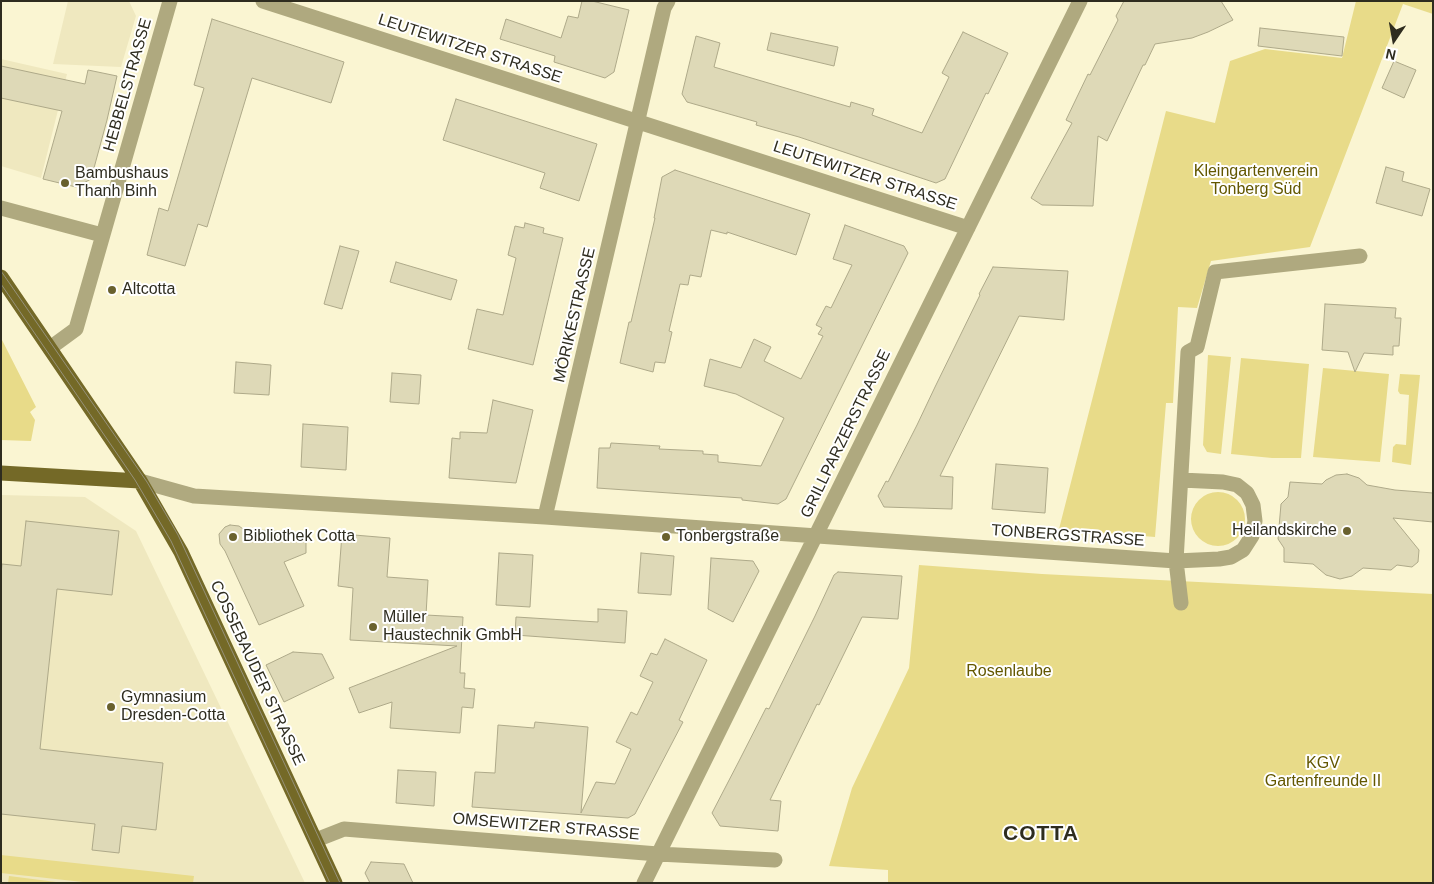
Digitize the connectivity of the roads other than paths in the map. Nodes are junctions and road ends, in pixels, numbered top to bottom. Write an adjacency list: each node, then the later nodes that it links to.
1 (170, 1): 8 (street, HEBBELSTRASSE)
2 (264, 1): 5 (street, LEUTEWITZER STRASSE)
3 (668, 1): 5 (street)
4 (1080, 1): 7 (street, GRILLPARZERSTRASSE)
5 (638, 122): 7 (street, LEUTEWITZER STRASSE); 15 (street, MÖRIKESTRASSE)
6 (1, 208): 8 (street)
7 (968, 228): 16 (street, GRILLPARZERSTRASSE)
8 (102, 235): 11 (street)
9 (1360, 256): 14 (street)
10 (1, 276): 11 (main road)
11 (50, 348): 13 (main road)
12 (1, 473): 13 (main road, TONBERGSTRASSE)
13 (140, 480): 15 (street, TONBERGSTRASSE); 19 (main road, COSSEBAUDER STRASSE)
14 (1181, 480): 17 (street); 17 (street, TONBERGSTRASSE)
15 (546, 517): 16 (street, TONBERGSTRASSE)
16 (816, 536): 17 (street, TONBERGSTRASSE); 20 (street, GRILLPARZERSTRASSE)
17 (1176, 561): 18 (street)
18 (1181, 603)
19 (316, 840): 20 (street, OMSEWITZER STRASSE); 22 (main road, COSSEBAUDER STRASSE)
20 (658, 854): 21 (street, OMSEWITZER STRASSE); 23 (street, GRILLPARZERSTRASSE)
21 (775, 860)
22 (335, 883)
23 (644, 883)

